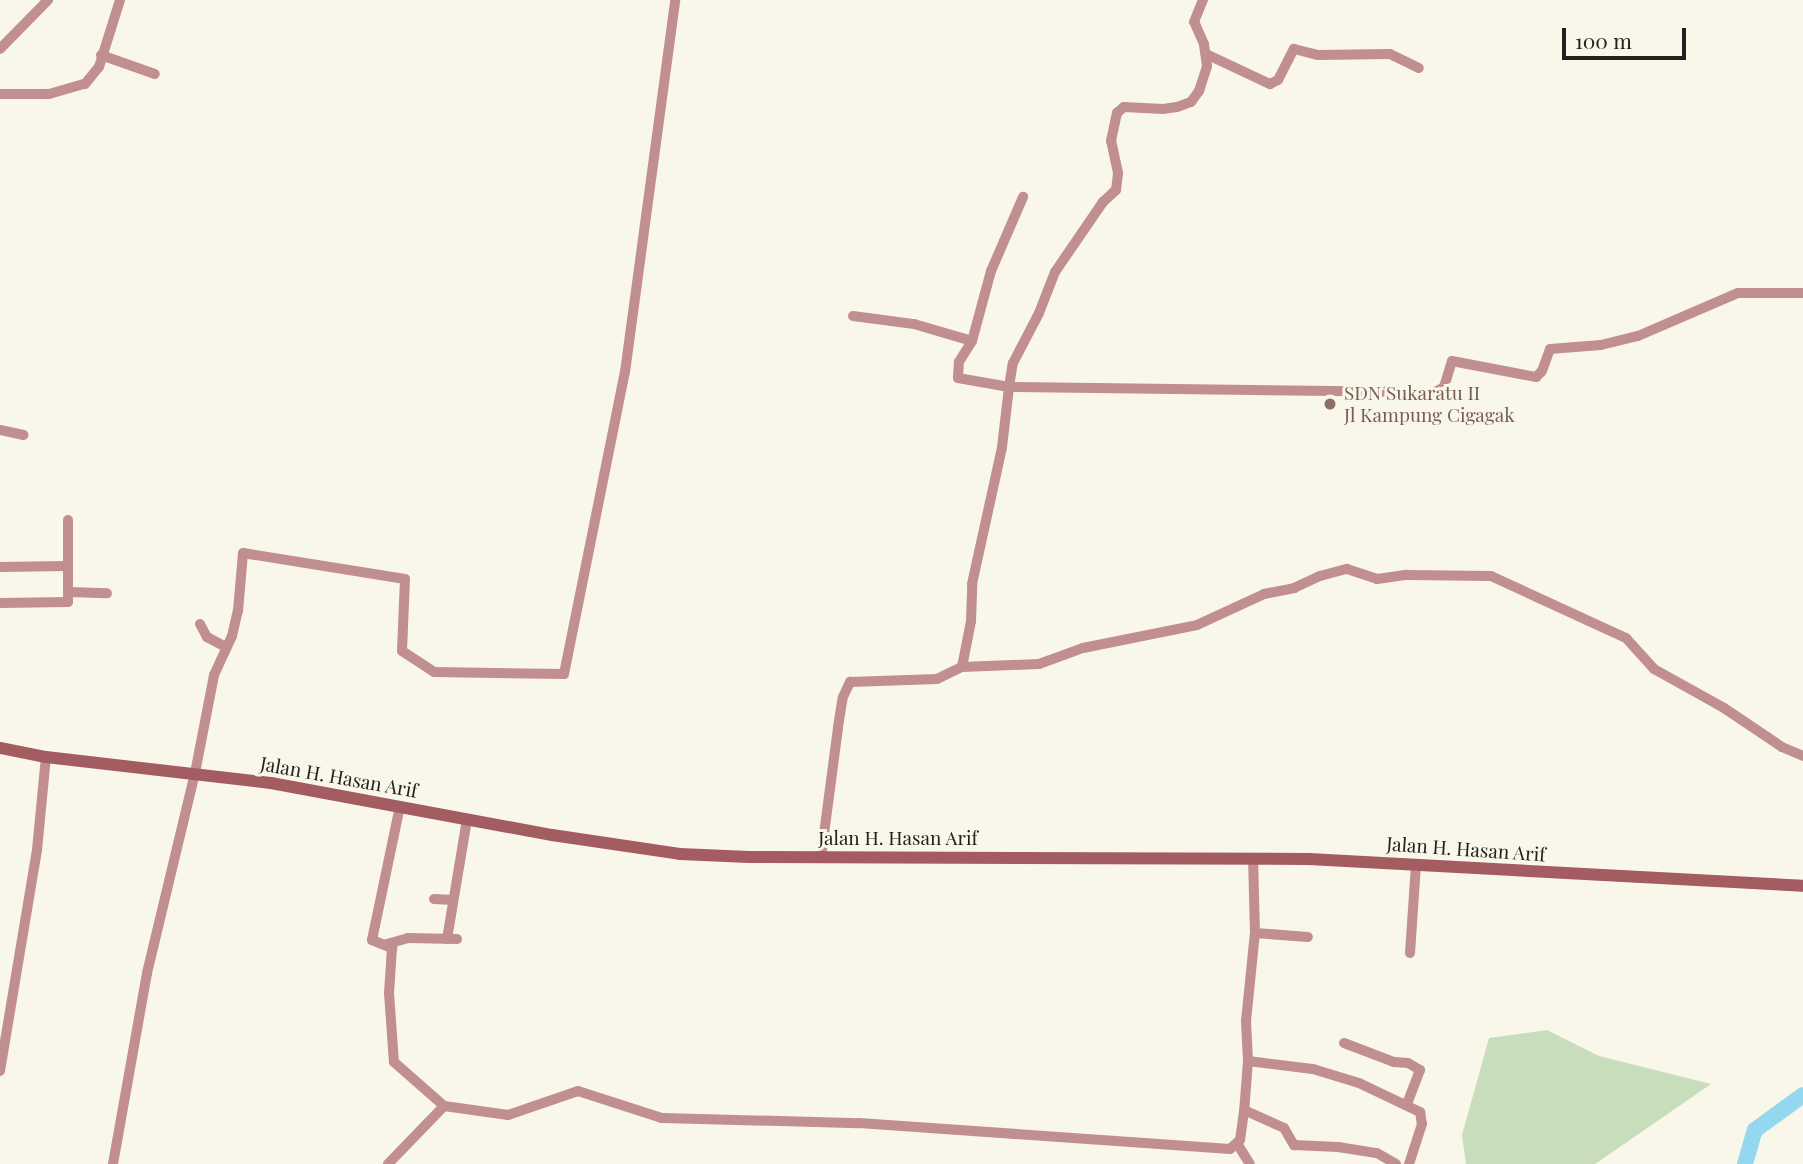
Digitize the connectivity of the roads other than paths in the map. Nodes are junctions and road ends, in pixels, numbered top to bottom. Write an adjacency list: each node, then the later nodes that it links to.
1 (48, 0): 5 (street)
2 (120, 0): 7 (street)
3 (674, 0): 25 (street)
4 (1203, 0): 6 (street)
5 (0, 48)
6 (1206, 54): 8 (street); 15 (street)
7 (101, 55): 9 (street); 10 (street)
8 (1419, 68)
9 (155, 74)
10 (0, 94)
11 (1023, 197): 14 (street)
12 (1803, 293): 15 (street)
13 (853, 316): 14 (street)
14 (972, 341): 15 (street)
15 (1009, 387): 26 (street)
16 (0, 430): 17 (street)
17 (23, 435)
18 (68, 520): 19 (street)
19 (67, 566): 20 (street); 21 (street)
20 (0, 567)
21 (69, 592): 22 (street); 23 (street)
22 (107, 593)
23 (0, 603)
24 (200, 624): 25 (street)
25 (226, 647): 30 (street)
26 (962, 667): 28 (street); 33 (street)
27 (0, 748): 29 (main road, Jalan H. Hasan Arif)
28 (1803, 756)
29 (46, 757): 30 (main road, Jalan H. Hasan Arif); 45 (street)
30 (193, 773): 31 (main road, Jalan H. Hasan Arif); 50 (street)
31 (400, 806): 32 (main road, Jalan H. Hasan Arif); 41 (street)
32 (467, 820): 33 (main road, Jalan H. Hasan Arif); 38 (street)
33 (821, 857): 34 (main road, Jalan H. Hasan Arif)
34 (1253, 858): 35 (main road, Jalan H. Hasan Arif); 39 (street)
35 (1416, 865): 36 (main road, Jalan H. Hasan Arif); 42 (street)
36 (1803, 886)
37 (434, 899): 38 (street)
38 (453, 900): 41 (street)
39 (1255, 933): 40 (street); 44 (street)
40 (1308, 937)
41 (387, 944): 47 (street)
42 (1409, 953)
43 (1344, 1043): 46 (street)
44 (1248, 1061): 46 (street); 48 (street)
45 (0, 1072)
46 (1407, 1104): 54 (street)
47 (444, 1107): 49 (street); 51 (street)
48 (1244, 1110): 49 (street); 53 (street)
49 (1238, 1145): 52 (street)
50 (113, 1164)
51 (388, 1164)
52 (1250, 1164)
53 (1396, 1164)
54 (1409, 1164)

